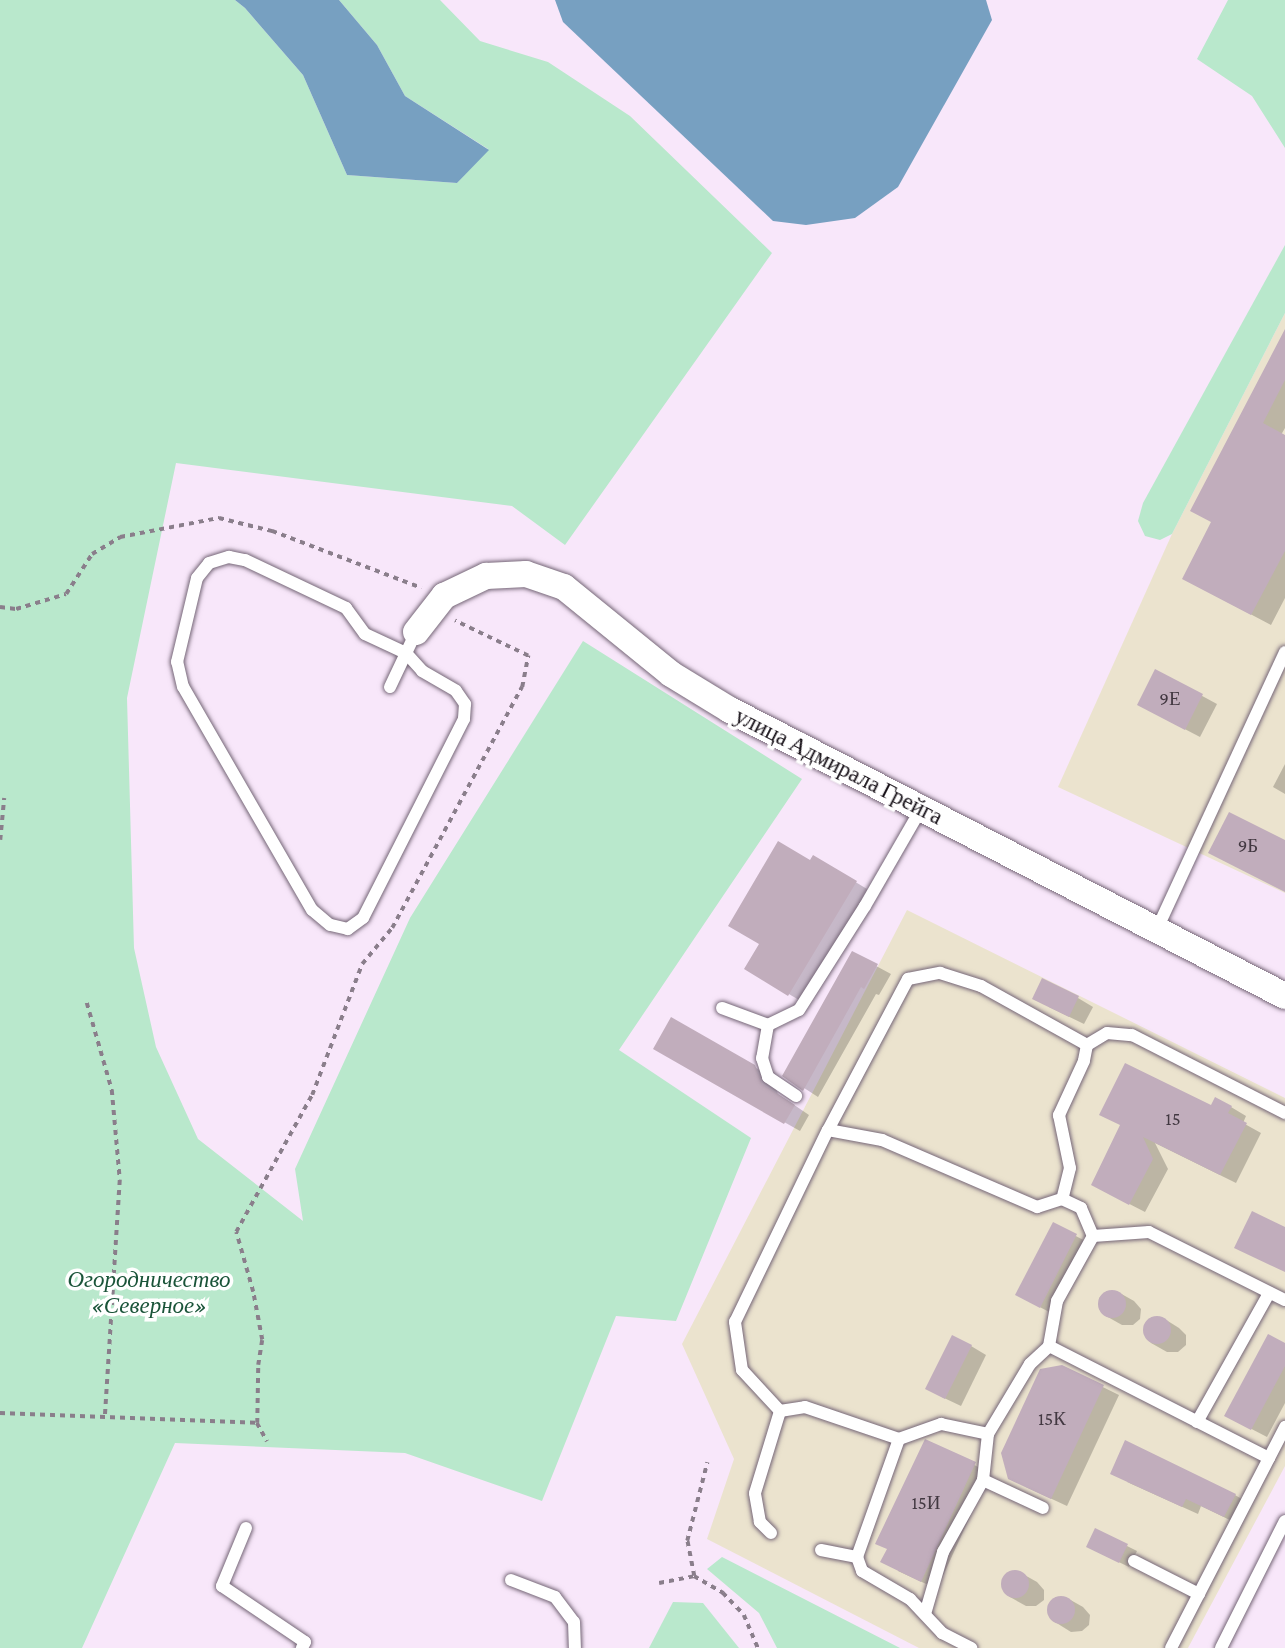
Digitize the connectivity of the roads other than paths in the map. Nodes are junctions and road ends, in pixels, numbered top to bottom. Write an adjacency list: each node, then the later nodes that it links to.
1 (411, 643): 1 (lane); 3 (lane); 4 (street, улица Адмирала Грейга)
2 (1285, 652): 5 (lane)
3 (390, 687)
4 (921, 808): 5 (street, улица Адмирала Грейга); 8 (lane)
5 (1157, 929): 6 (street, улица Адмирала Грейга)
6 (1285, 996)
7 (722, 1008): 8 (lane)
8 (768, 1025): 10 (lane)
9 (1087, 1045): 11 (lane); 12 (lane); 13 (lane)
10 (796, 1096)
11 (1285, 1113)
12 (828, 1130): 13 (lane); 18 (lane)
13 (1062, 1199): 14 (lane)
14 (1093, 1236): 15 (lane); 17 (lane)
15 (1269, 1293): 16 (lane); 19 (lane)
16 (1285, 1300)
17 (1049, 1346): 19 (lane); 21 (lane)
18 (780, 1411): 22 (lane); 28 (lane)
19 (1197, 1422): 23 (lane)
20 (1285, 1427): 23 (lane)
21 (988, 1434): 22 (lane); 24 (lane)
22 (898, 1440): 30 (lane)
23 (1269, 1458): 33 (lane)
24 (983, 1480): 25 (lane); 34 (lane)
25 (1043, 1507)
26 (1285, 1521): 39 (lane)
27 (246, 1528): 35 (lane)
28 (771, 1533)
29 (821, 1550): 30 (lane)
30 (857, 1557): 34 (lane)
31 (1134, 1561): 33 (lane)
32 (511, 1580): 36 (lane)
33 (1199, 1594): 38 (lane)
34 (925, 1614): 37 (lane)
35 (302, 1648)
36 (575, 1648)
37 (971, 1648)
38 (1171, 1648)
39 (1221, 1648)

